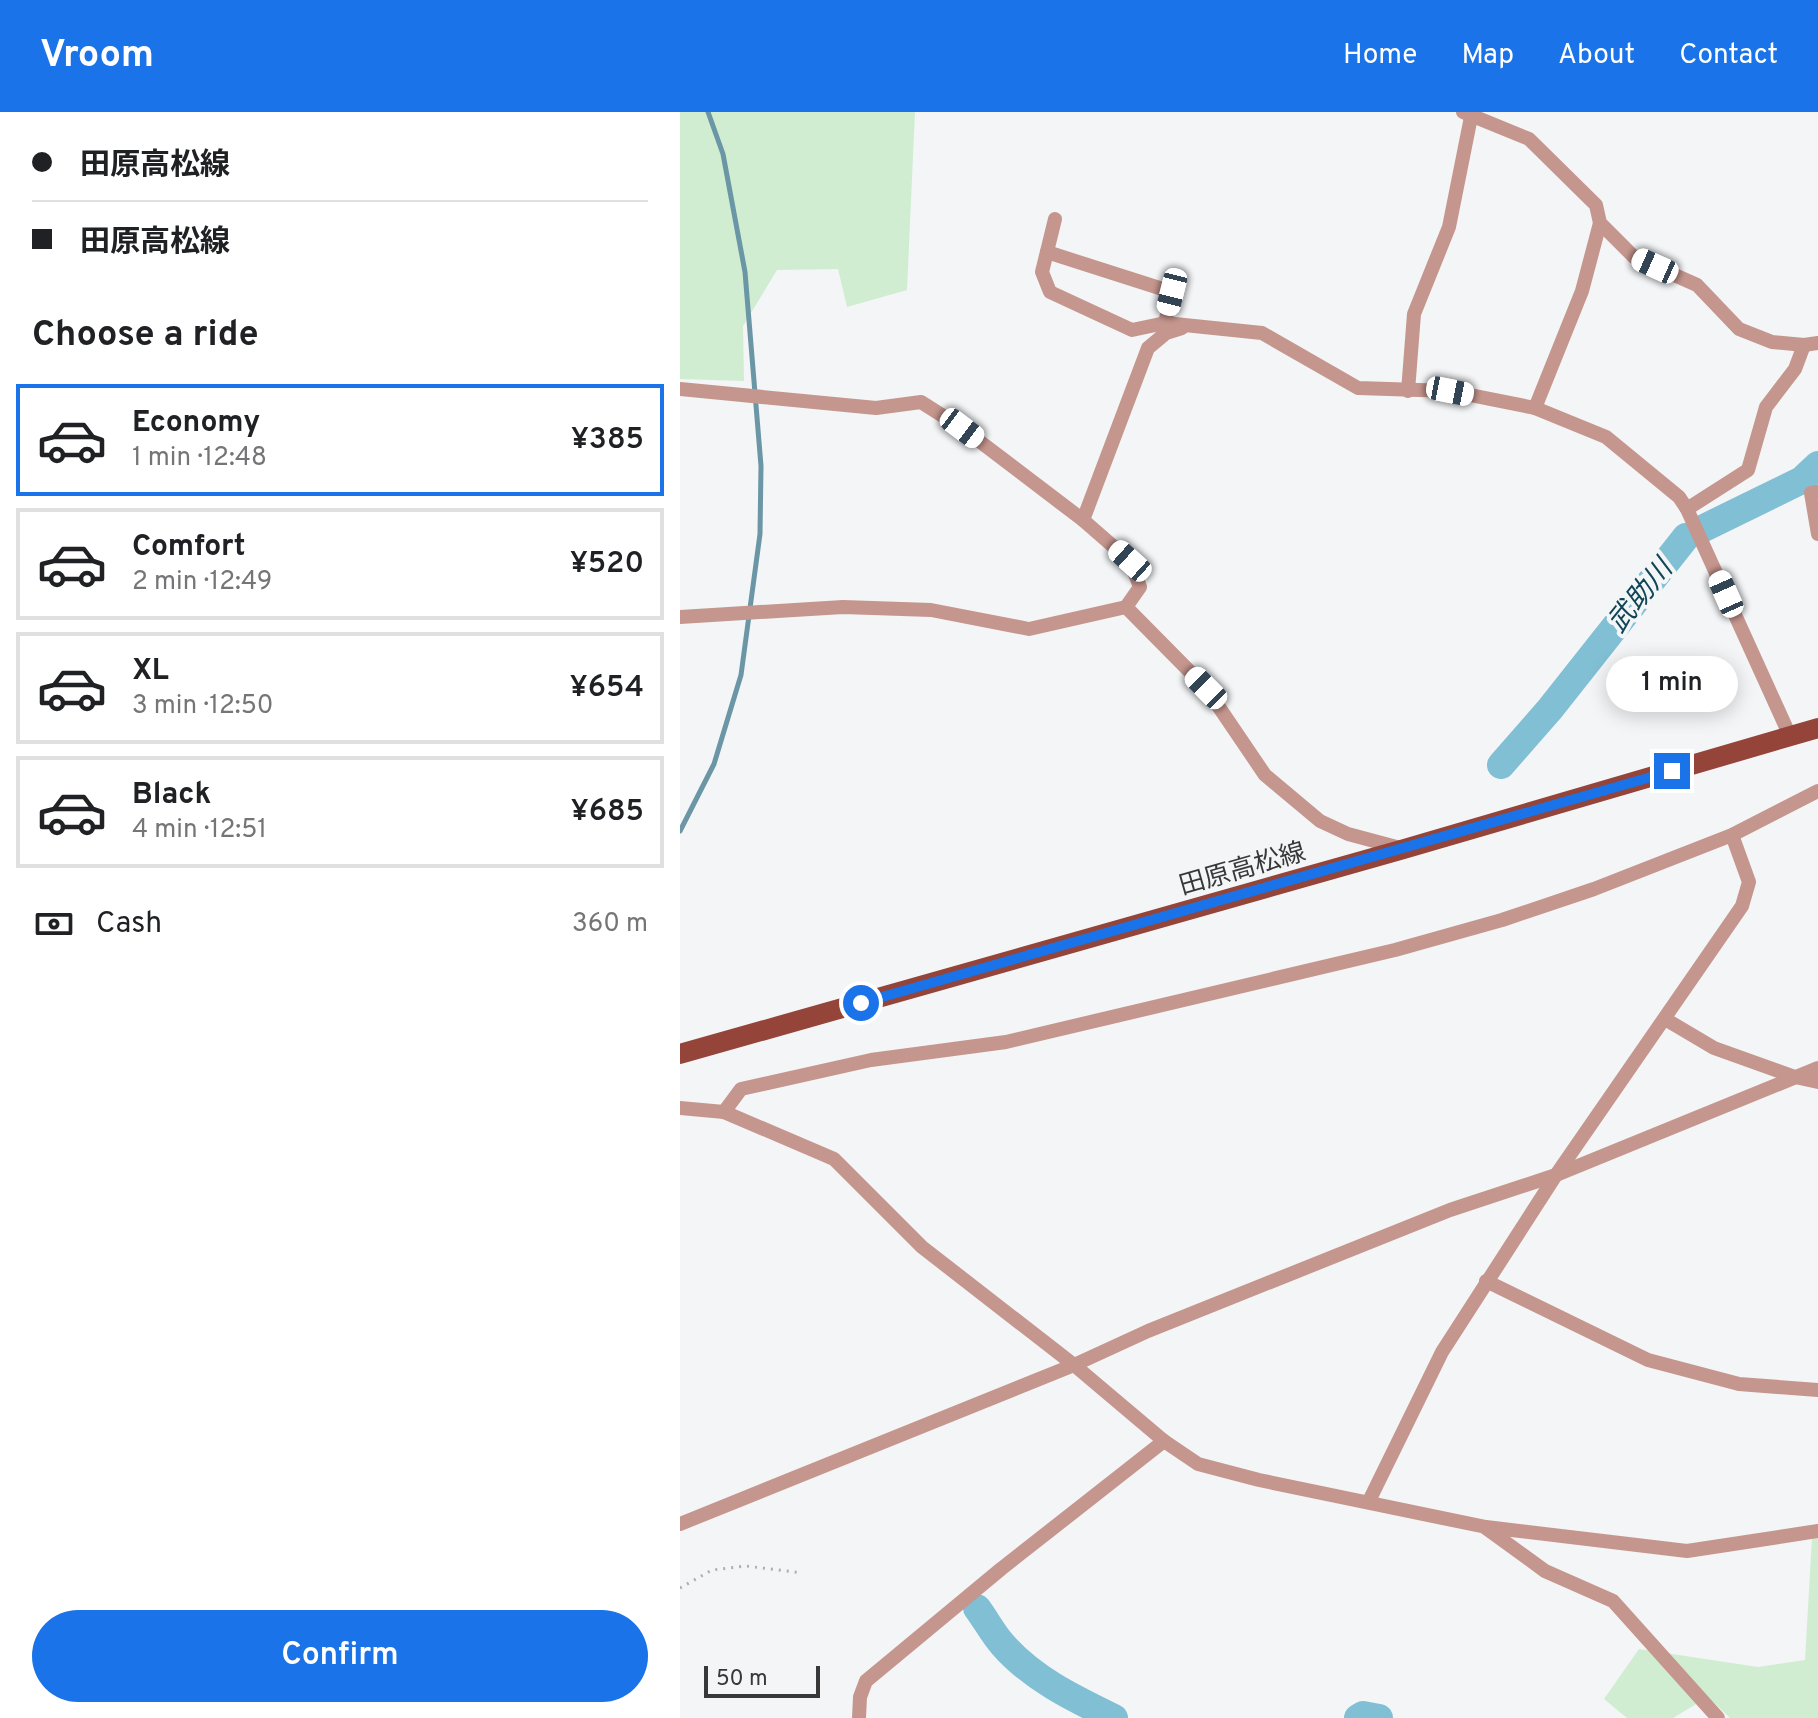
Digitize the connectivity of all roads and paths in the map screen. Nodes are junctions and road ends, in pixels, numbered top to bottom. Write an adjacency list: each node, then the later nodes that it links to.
1 (1469, 113): 3 (street); 9 (street)
2 (1055, 219): 4 (street)
3 (1600, 223): 7 (street); 10 (street)
4 (1047, 252): 5 (street); 5 (street)
5 (1165, 323): 6 (street)
6 (1192, 326): 9 (street); 13 (street)
7 (1811, 344): 12 (street)
8 (680, 389): 13 (street)
9 (1408, 391): 10 (street)
10 (1535, 408): 12 (street)
11 (1818, 492): 14 (street)
12 (1687, 509): 18 (street)
13 (1083, 520): 15 (street)
14 (1818, 534)
15 (1126, 607): 16 (street); 21 (street)
16 (680, 617)
17 (1818, 728): 18 (main road, 田原高松線)
18 (1790, 736): 21 (main road, 田原高松線)
19 (1818, 791): 20 (street)
20 (1732, 835): 22 (street); 28 (street)
21 (1404, 849): 23 (main road, 田原高松線)
22 (1665, 1019): 25 (street); 29 (street)
23 (680, 1054)
24 (1818, 1068): 25 (street)
25 (1795, 1077): 26 (street); 29 (street)
26 (1818, 1082)
27 (680, 1108): 28 (street)
28 (724, 1112): 31 (street)
29 (1556, 1175): 30 (street); 31 (street)
30 (1486, 1281): 32 (street); 34 (street)
31 (1074, 1365): 33 (street); 35 (street)
32 (1818, 1390)
33 (1164, 1441): 34 (street); 40 (street)
34 (1369, 1501): 36 (street)
35 (680, 1524)
36 (1486, 1527): 37 (street); 41 (street)
37 (1818, 1531)
38 (802, 1573): 39 (path)
39 (680, 1588)
40 (859, 1718)
41 (1718, 1718)

